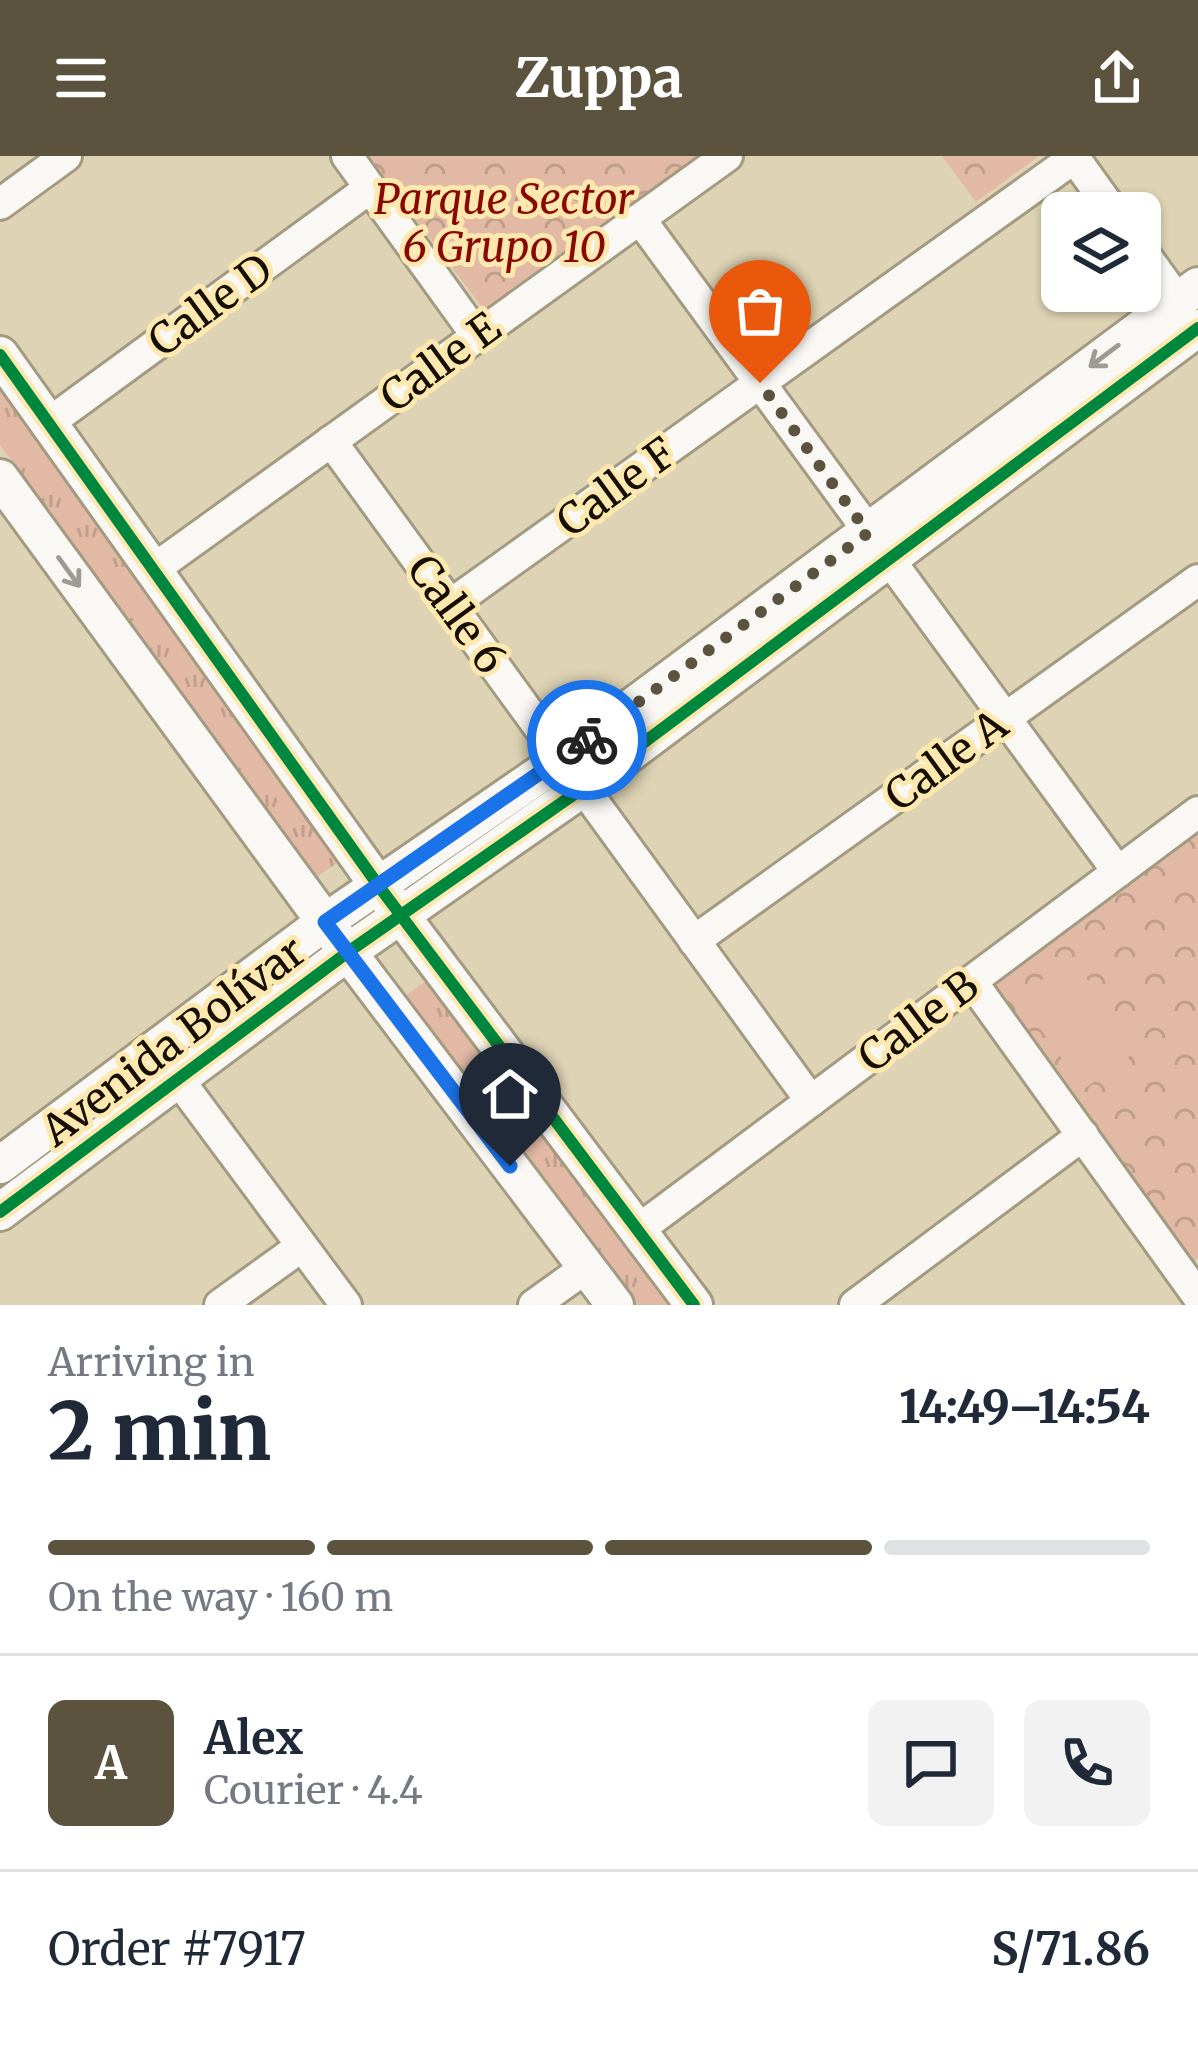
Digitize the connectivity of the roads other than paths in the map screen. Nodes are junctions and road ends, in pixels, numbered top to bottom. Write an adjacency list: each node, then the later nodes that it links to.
1 (66, 156): 7 (street)
2 (347, 156): 5 (street)
3 (727, 156): 8 (street, Calle E)
4 (1073, 157): 6 (street); 13 (street, Calle F)
5 (370, 188): 11 (street); 14 (street, Calle D)
6 (1099, 192)
7 (0, 204)
8 (640, 218): 11 (street, Calle E); 13 (street)
9 (1161, 275): 10 (street)
10 (1193, 315): 17 (street, Avenida Bolívar)
11 (478, 336): 15 (street, Calle E)
12 (0, 355): 14 (street)
13 (760, 383): 17 (street); 20 (street, Calle F)
14 (50, 422): 18 (street)
15 (331, 441): 18 (street, Calle E); 20 (street, Calle 6)
16 (0, 478): 27 (street, one-way to 27)
17 (879, 547): 21 (street); 22 (street, Avenida Bolívar)
18 (154, 568): 25 (street)
19 (1198, 580): 21 (street, Calle A)
20 (450, 605): 22 (street, Calle 6)
21 (1005, 718): 24 (street); 28 (street, Calle A)
22 (573, 773): 25 (street, Avenida Bolívar); 26 (street, Avenida Bolívar); 28 (street, Calle 6)
23 (1198, 812): 24 (street, Calle B)
24 (1118, 872): 30 (street, Calle B)
25 (378, 885): 26 (street); 27 (street, Avenida Bolívar)
26 (401, 916): 29 (street, Avenida Bolívar); 36 (street)
27 (325, 922): 29 (street); 34 (street, Avenida Bolívar)
28 (694, 941): 32 (street, Calle 6)
29 (348, 952): 31 (street, Avenida Bolívar); 38 (street)
30 (971, 982): 32 (street, Calle B); 33 (street)
31 (178, 1079): 35 (street, Avenida Bolívar); 37 (street)
32 (811, 1101): 36 (street, Calle B)
33 (1083, 1135): 39 (street); 45 (street)
34 (0, 1165)
35 (0, 1211)
36 (638, 1230): 44 (street)
37 (302, 1246): 40 (street); 41 (street)
38 (587, 1267): 42 (street); 43 (street)
39 (1198, 1295): 46 (street)
40 (220, 1305)
41 (346, 1305)
42 (534, 1305)
43 (615, 1305)
44 (694, 1305)
45 (855, 1305)
46 (1184, 1305)

